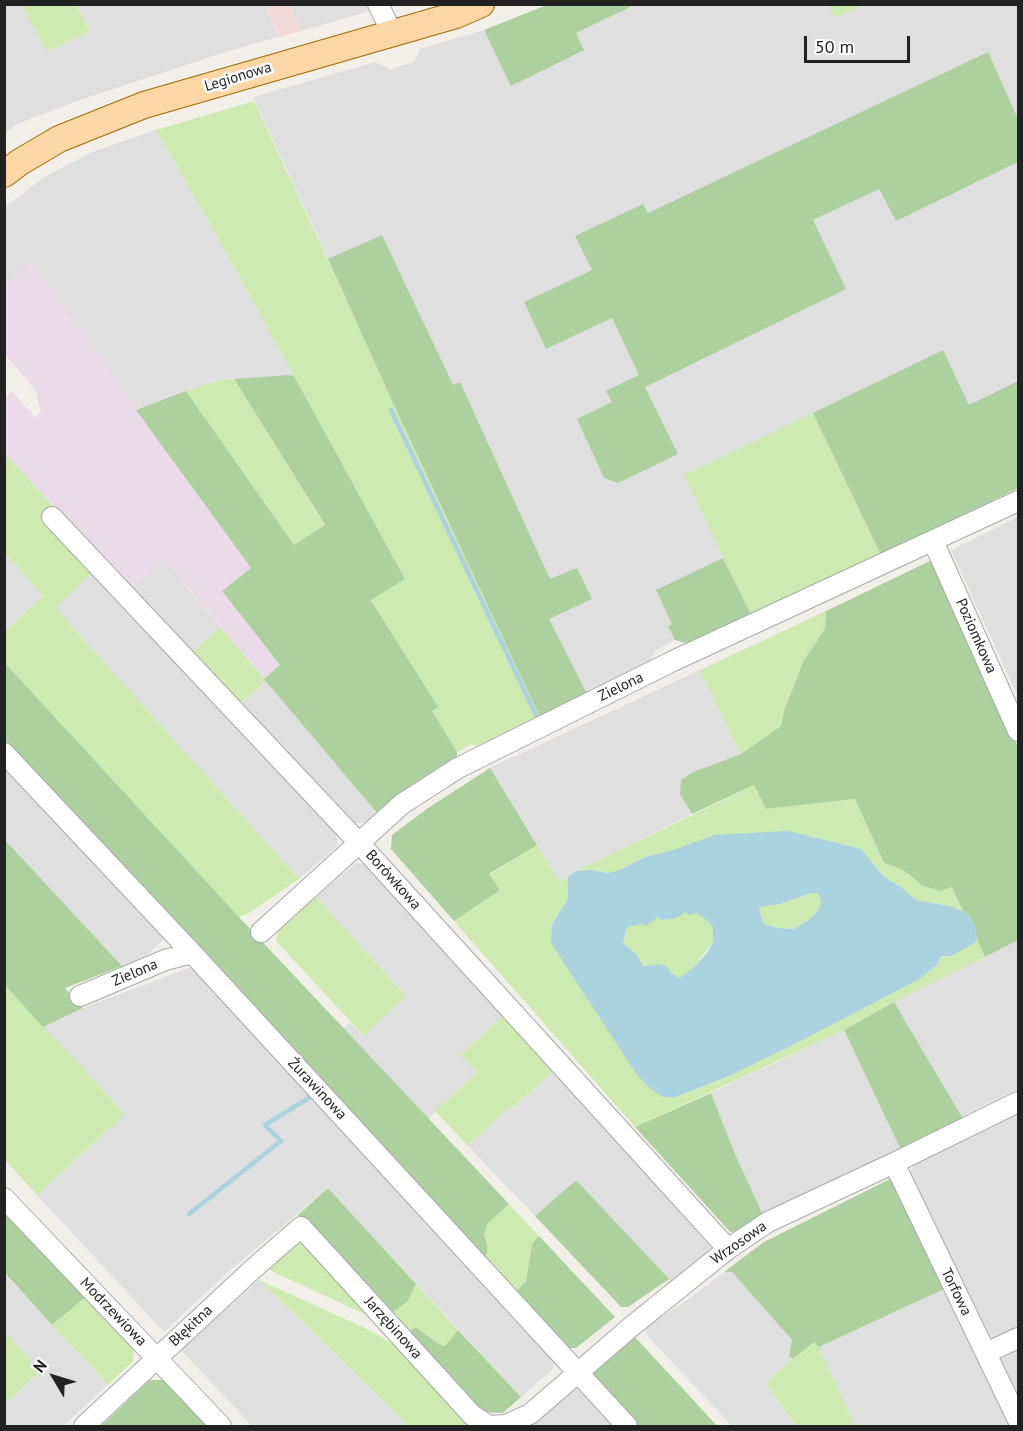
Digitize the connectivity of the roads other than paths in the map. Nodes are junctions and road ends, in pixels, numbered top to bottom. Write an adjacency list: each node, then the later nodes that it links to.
1 (378, 4): 3 (street)
2 (481, 4): 3 (main road, Legionowa)
3 (392, 33): 4 (main road, Legionowa)
4 (4, 174)
5 (1018, 501): 7 (street, Zielona)
6 (52, 517): 10 (street, Borówkowa)
7 (933, 541): 8 (street, Poziomkowa); 10 (street, Zielona)
8 (1018, 731)
9 (4, 753): 12 (street, Żurawinowa)
10 (360, 844): 11 (street, Zielona); 18 (street, Borówkowa)
11 (261, 932)
12 (192, 953): 13 (street, Zielona); 22 (street, Żurawinowa)
13 (80, 996)
14 (1018, 1102): 15 (street, Wrzosowa)
15 (894, 1163): 18 (street, Wrzosowa); 20 (street, Torfowa)
16 (4, 1198): 21 (street, Modrzewiowa)
17 (301, 1227): 21 (street, Błękitna); 26 (street, Jarzębinowa)
18 (728, 1250): 22 (street, Wrzosowa)
19 (1018, 1338): 20 (street)
20 (986, 1353): 23 (street, Torfowa)
21 (156, 1358): 24 (street, Błękitna); 25 (street, Modrzewiowa)
22 (578, 1373): 26 (street, Wrzosowa); 27 (street, Żurawinowa)
23 (1018, 1420)
24 (84, 1426)
25 (221, 1426)
26 (489, 1426)
27 (627, 1426)

